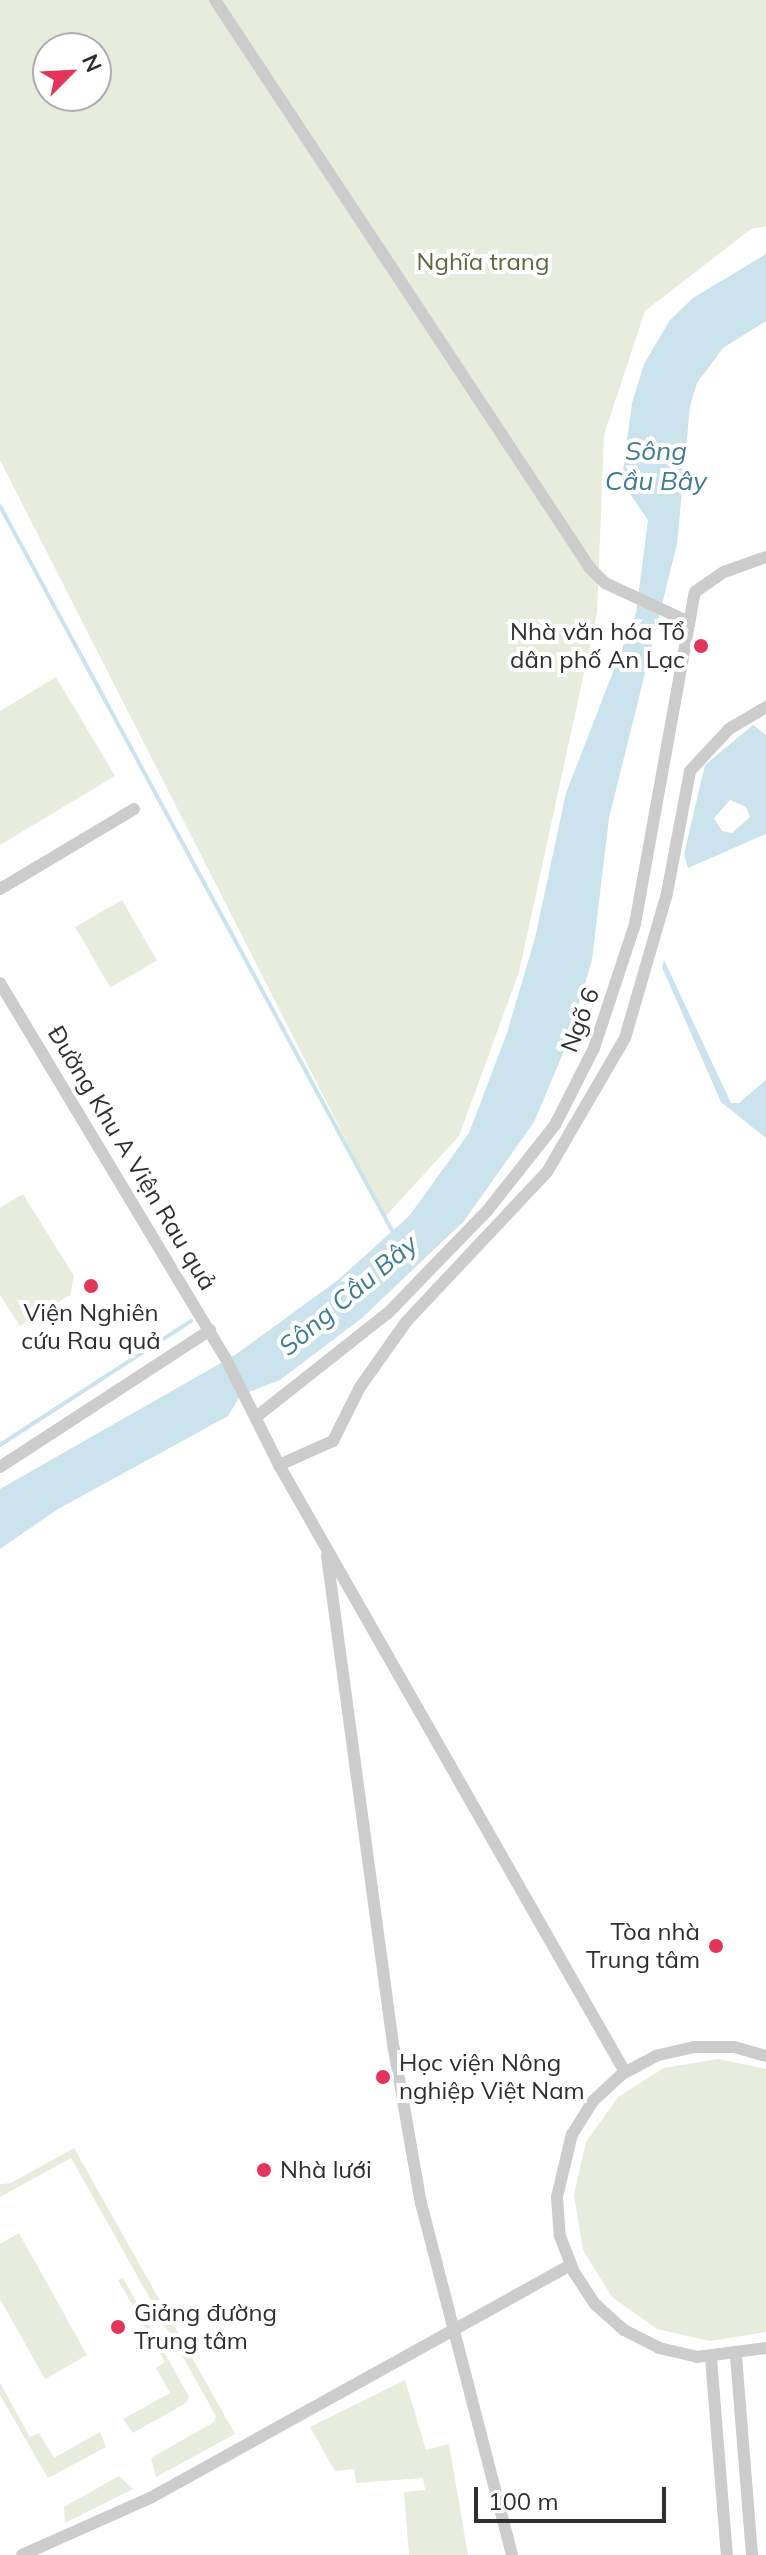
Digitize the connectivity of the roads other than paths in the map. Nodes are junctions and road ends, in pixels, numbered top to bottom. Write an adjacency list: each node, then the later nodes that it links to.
1 (215, 0): 3 (street)
2 (766, 557): 3 (street, Ngõ 6)
3 (685, 620): 9 (street, Ngõ 6)
4 (766, 707): 10 (street)
5 (134, 809): 6 (street)
6 (0, 889)
7 (0, 983): 8 (street, Đường Khu A Viện Rau quả)
8 (210, 1330): 9 (street, Đường Khu A Viện Rau quả); 11 (street)
9 (255, 1414): 10 (street, Đường Khu A Viện Rau quả)
10 (279, 1465): 12 (street, Đường Khu A Viện Rau quả)
11 (0, 1467)
12 (326, 1549): 14 (street, Đường Khu A Viện Rau quả); 16 (street)
13 (766, 2056): 14 (street)
14 (625, 2072): 15 (street)
15 (571, 2265): 16 (street); 19 (street)
16 (453, 2331): 20 (street); 21 (street)
17 (766, 2348): 18 (street)
18 (736, 2356): 19 (street); 23 (street)
19 (711, 2358): 22 (street)
20 (22, 2555)
21 (512, 2555)
22 (727, 2555)
23 (752, 2555)

